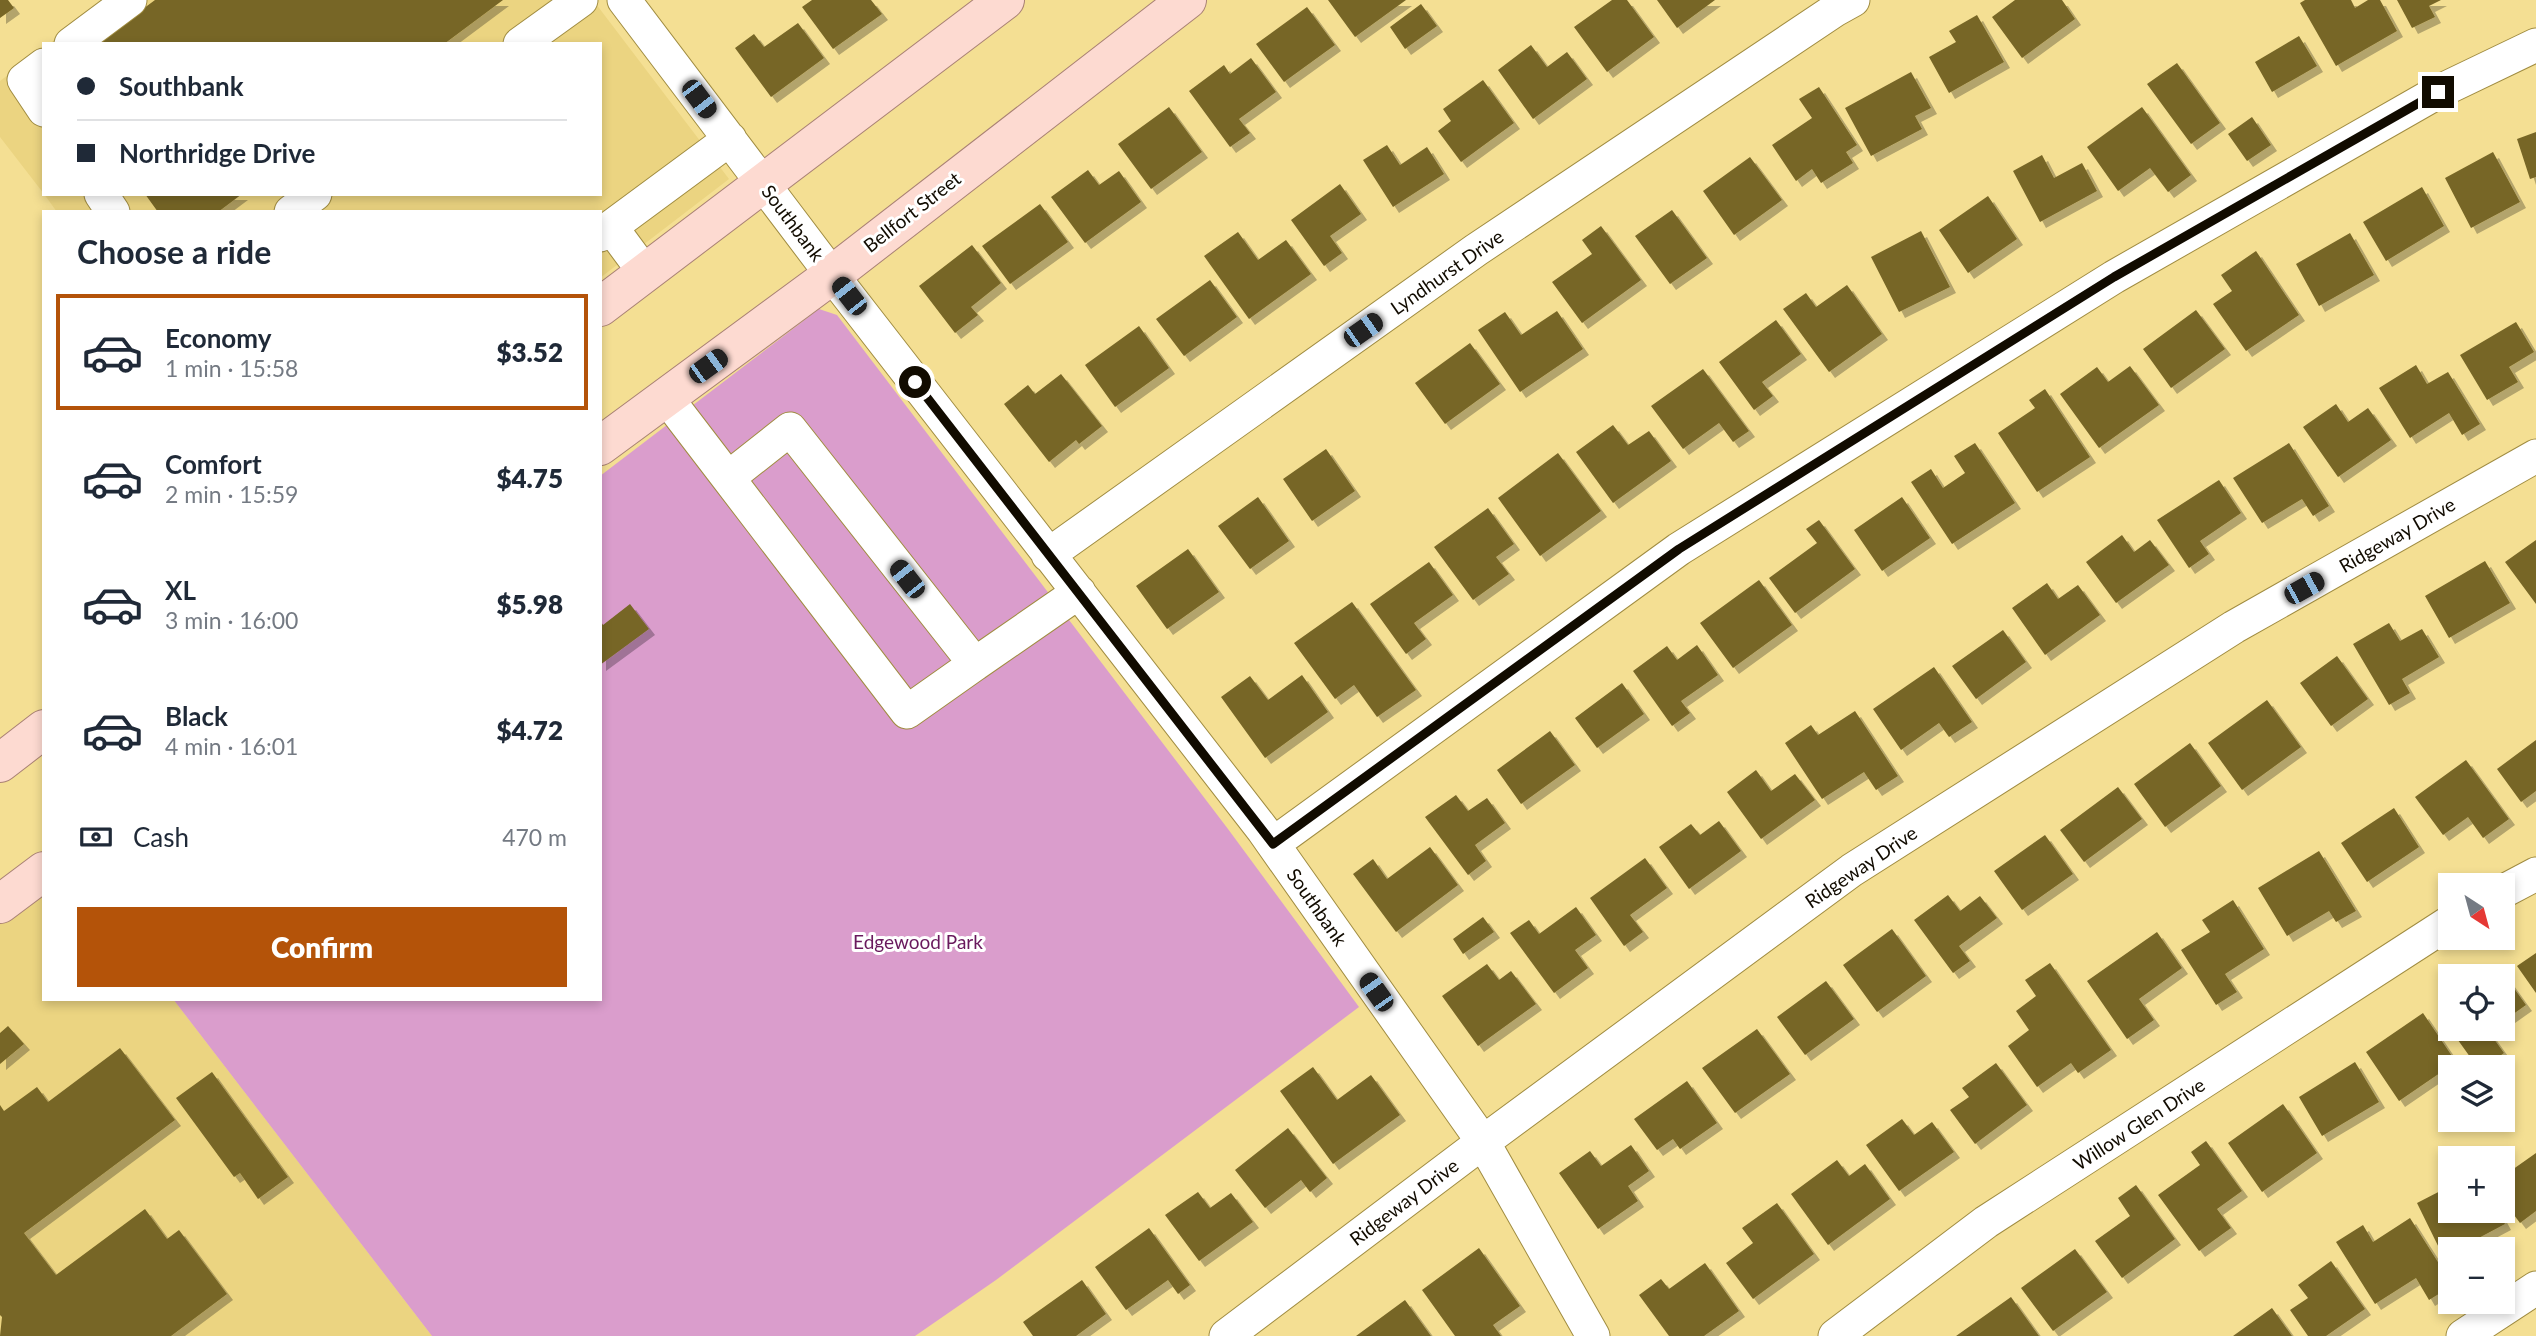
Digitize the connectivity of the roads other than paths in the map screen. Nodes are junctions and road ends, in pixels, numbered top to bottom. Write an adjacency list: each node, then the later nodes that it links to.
1 (130, 0): 7 (street)
2 (581, 0): 8 (street)
3 (624, 0): 12 (street, Southbank)
4 (1005, 0): 13 (main road)
5 (1187, 0): 18 (main road, Bellfort Street)
6 (1853, 0): 24 (street, Lyndhurst Drive)
7 (74, 42)
8 (523, 42)
9 (2536, 45): 29 (street)
10 (42, 66): 11 (street)
11 (42, 107)
12 (730, 139): 13 (street, Southbank); 16 (street)
13 (763, 183): 17 (main road); 18 (street, Southbank)
14 (312, 196): 15 (street)
15 (293, 210)
16 (606, 231): 17 (street)
17 (645, 273): 19 (main road)
18 (832, 275): 20 (main road, Bellfort Street); 24 (street, Southbank)
19 (602, 305)
20 (666, 397): 21 (main road, Bellfort Street); 23 (street)
21 (602, 445)
22 (2536, 456): 35 (street, Ridgeway Drive)
23 (728, 478): 26 (street); 26 (street)
24 (1048, 555): 25 (street, Southbank)
25 (1079, 592): 26 (street); 29 (street, Southbank)
26 (975, 664)
27 (42, 731): 28 (main road)
28 (0, 763)
29 (1273, 844): 35 (street, Southbank)
30 (42, 872): 33 (main road)
31 (2536, 874): 32 (street)
32 (2515, 885)
33 (0, 904)
34 (2438, 930): 39 (street, Willow Glen Drive)
35 (1483, 1142): 37 (street, Ridgeway Drive); 38 (street, Southbank)
36 (2536, 1288): 40 (street)
37 (1226, 1336)
38 (1593, 1336)
39 (1835, 1336)
40 (2463, 1336)

